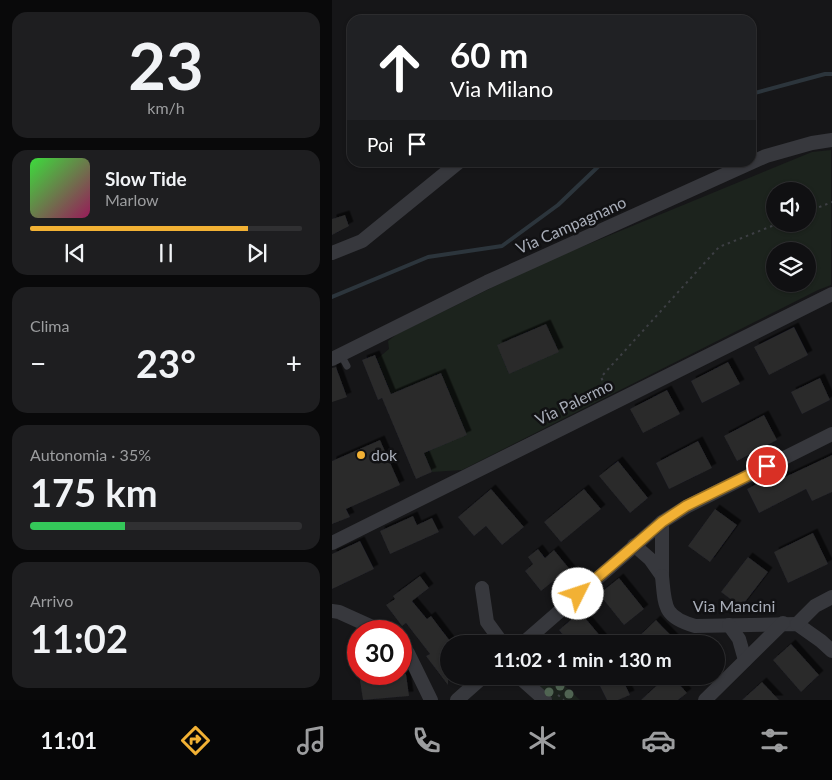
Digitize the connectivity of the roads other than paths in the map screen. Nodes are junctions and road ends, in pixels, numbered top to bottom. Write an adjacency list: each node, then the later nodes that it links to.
1 (832, 140): 2 (street, Via Campagnano)
2 (756, 161)
3 (454, 167): 5 (street)
4 (742, 167): 7 (street, Via Campagnano)
5 (332, 253)
6 (832, 294): 10 (street, Via Palermo)
7 (340, 360)
8 (832, 434): 9 (street)
9 (662, 522): 11 (street); 12 (street, Via Mancini)
10 (332, 542)
11 (634, 545): 12 (street); 20 (street)
12 (662, 576): 18 (street, Via Mancini)
13 (482, 588): 19 (street)
14 (832, 597): 17 (street)
15 (332, 611): 16 (street)
16 (357, 620)
17 (790, 624): 18 (street, Via Mancini); 21 (street, Via Mancini); 22 (street)
18 (729, 625): 22 (street)
19 (496, 635)
20 (532, 635)
21 (832, 651)
22 (746, 660): 29 (street)
23 (412, 661): 26 (street)
24 (474, 685): 27 (street)
25 (528, 685): 28 (street)
26 (431, 700)
27 (457, 700)
28 (545, 700)
29 (705, 700)

